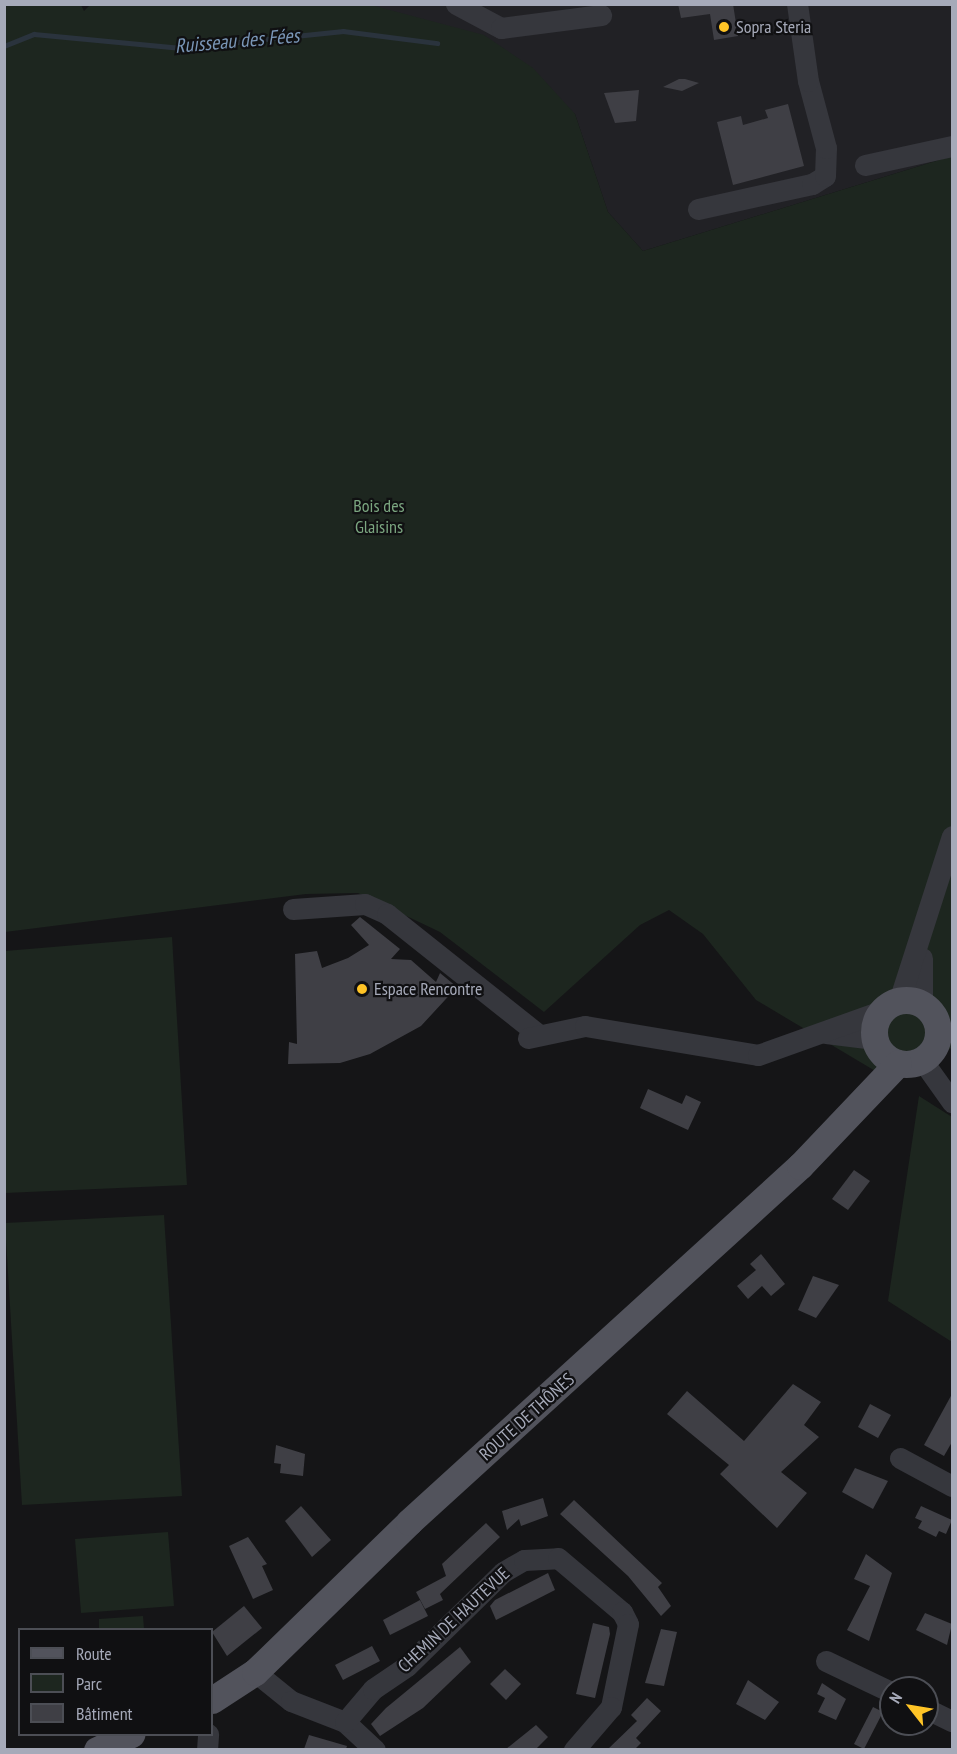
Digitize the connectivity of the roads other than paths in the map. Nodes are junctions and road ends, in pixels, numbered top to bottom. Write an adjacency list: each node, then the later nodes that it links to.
1 (456, 4): 3 (street)
2 (797, 4): 6 (street)
3 (601, 15)
4 (952, 146): 5 (street)
5 (865, 165)
6 (698, 209)
7 (952, 836): 9 (street)
8 (293, 909): 10 (street)
9 (918, 1012): 10 (street); 11 (main road, ROUTE DE THÔNES); 11 (main road)
10 (820, 1033): 11 (street)
11 (910, 1050): 12 (street); 16 (main road, ROUTE DE THÔNES)
12 (952, 1102)
13 (900, 1458): 14 (street)
14 (952, 1485)
15 (826, 1661): 17 (street)
16 (255, 1672): 18 (main road, ROUTE DE THÔNES); 19 (street)
17 (879, 1686)
18 (213, 1699)
19 (345, 1722): 22 (street); 23 (street, CHEMIN DE HAUTEVUE)
20 (127, 1736): 21 (main road)
21 (98, 1749)
22 (375, 1749)
23 (574, 1749)

